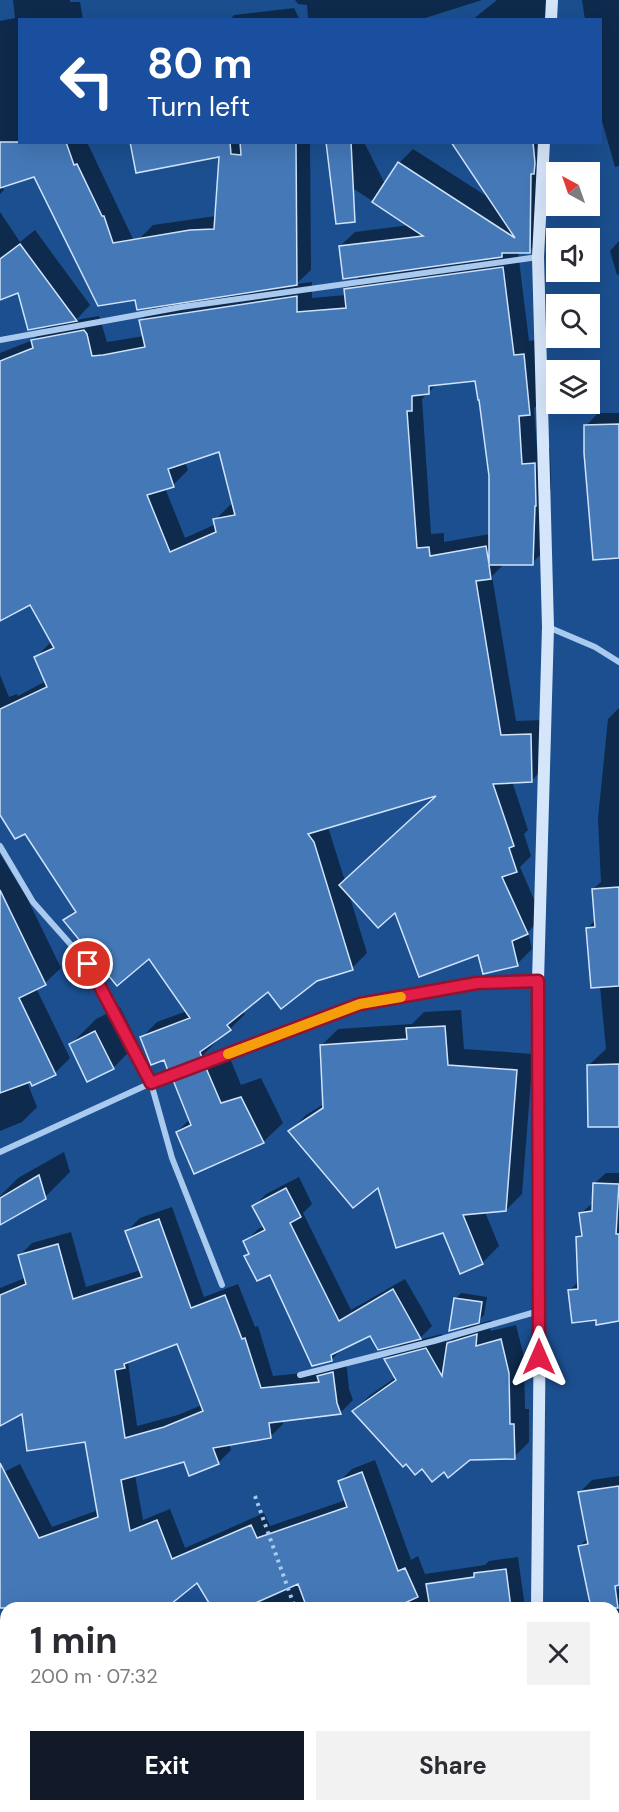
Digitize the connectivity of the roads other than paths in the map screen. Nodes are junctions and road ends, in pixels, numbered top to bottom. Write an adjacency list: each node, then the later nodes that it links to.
1 (552, 0): 2 (street)
2 (551, 18)
3 (544, 144): 4 (street)
4 (538, 257): 5 (street); 6 (street)
5 (0, 340)
6 (548, 627): 7 (street); 9 (street)
7 (619, 662)
8 (0, 846): 10 (street)
9 (538, 981): 10 (street); 13 (street)
10 (151, 1083): 11 (street); 12 (street)
11 (0, 1152)
12 (222, 1285)
13 (540, 1311): 14 (street); 15 (street)
14 (300, 1375)
15 (537, 1602)

